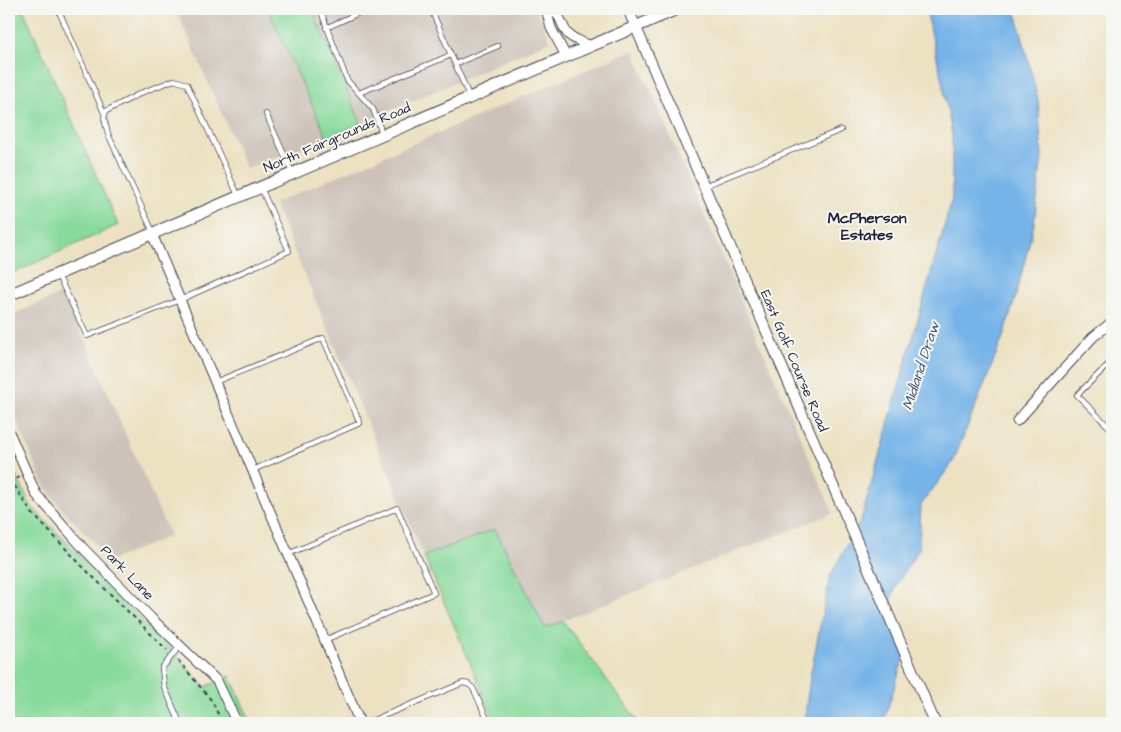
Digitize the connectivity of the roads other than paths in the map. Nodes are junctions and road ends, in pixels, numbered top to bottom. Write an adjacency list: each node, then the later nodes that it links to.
1 (58, 9): 18 (lane)
2 (320, 9): 9 (lane)
3 (367, 9): 9 (lane)
4 (431, 9): 12 (lane)
5 (628, 9): 8 (street, East Golf Course Road)
6 (677, 9): 8 (main road, North Fairgrounds Road)
7 (547, 10): 11 (street); 13 (street)
8 (636, 26): 11 (main road, North Fairgrounds Road); 22 (street, East Golf Course Road)
9 (326, 28): 15 (lane)
10 (498, 46): 14 (lane)
11 (591, 46): 13 (main road, North Fairgrounds Road)
12 (451, 55): 14 (lane); 15 (lane)
13 (566, 56): 16 (main road, North Fairgrounds Road)
14 (455, 64): 16 (lane)
15 (359, 93): 20 (lane)
16 (469, 98): 20 (main road, North Fairgrounds Road)
17 (266, 114): 21 (lane)
18 (105, 115): 24 (lane); 25 (lane)
19 (842, 130): 22 (lane)
20 (383, 135): 21 (main road, North Fairgrounds Road)
21 (293, 173): 23 (main road, North Fairgrounds Road)
22 (704, 186): 44 (street, East Golf Course Road)
23 (261, 187): 24 (main road, North Fairgrounds Road); 28 (lane)
24 (238, 197): 25 (main road, North Fairgrounds Road)
25 (153, 234): 26 (main road, North Fairgrounds Road); 28 (street)
26 (57, 274): 27 (main road, North Fairgrounds Road); 28 (lane)
27 (9, 295)
28 (180, 300): 31 (street)
29 (1112, 322): 32 (street)
30 (1112, 361): 33 (lane)
31 (215, 382): 35 (street); 35 (lane)
32 (1017, 421)
33 (1112, 430)
34 (9, 432): 38 (street, Park Lane)
35 (253, 470): 36 (street)
36 (288, 554): 37 (street); 37 (lane)
37 (325, 640): 41 (street)
38 (180, 646): 39 (lane); 40 (street, Park Lane)
39 (180, 723)
40 (237, 723)
41 (360, 723)
42 (366, 723): 43 (lane)
43 (489, 723)
44 (935, 723)

